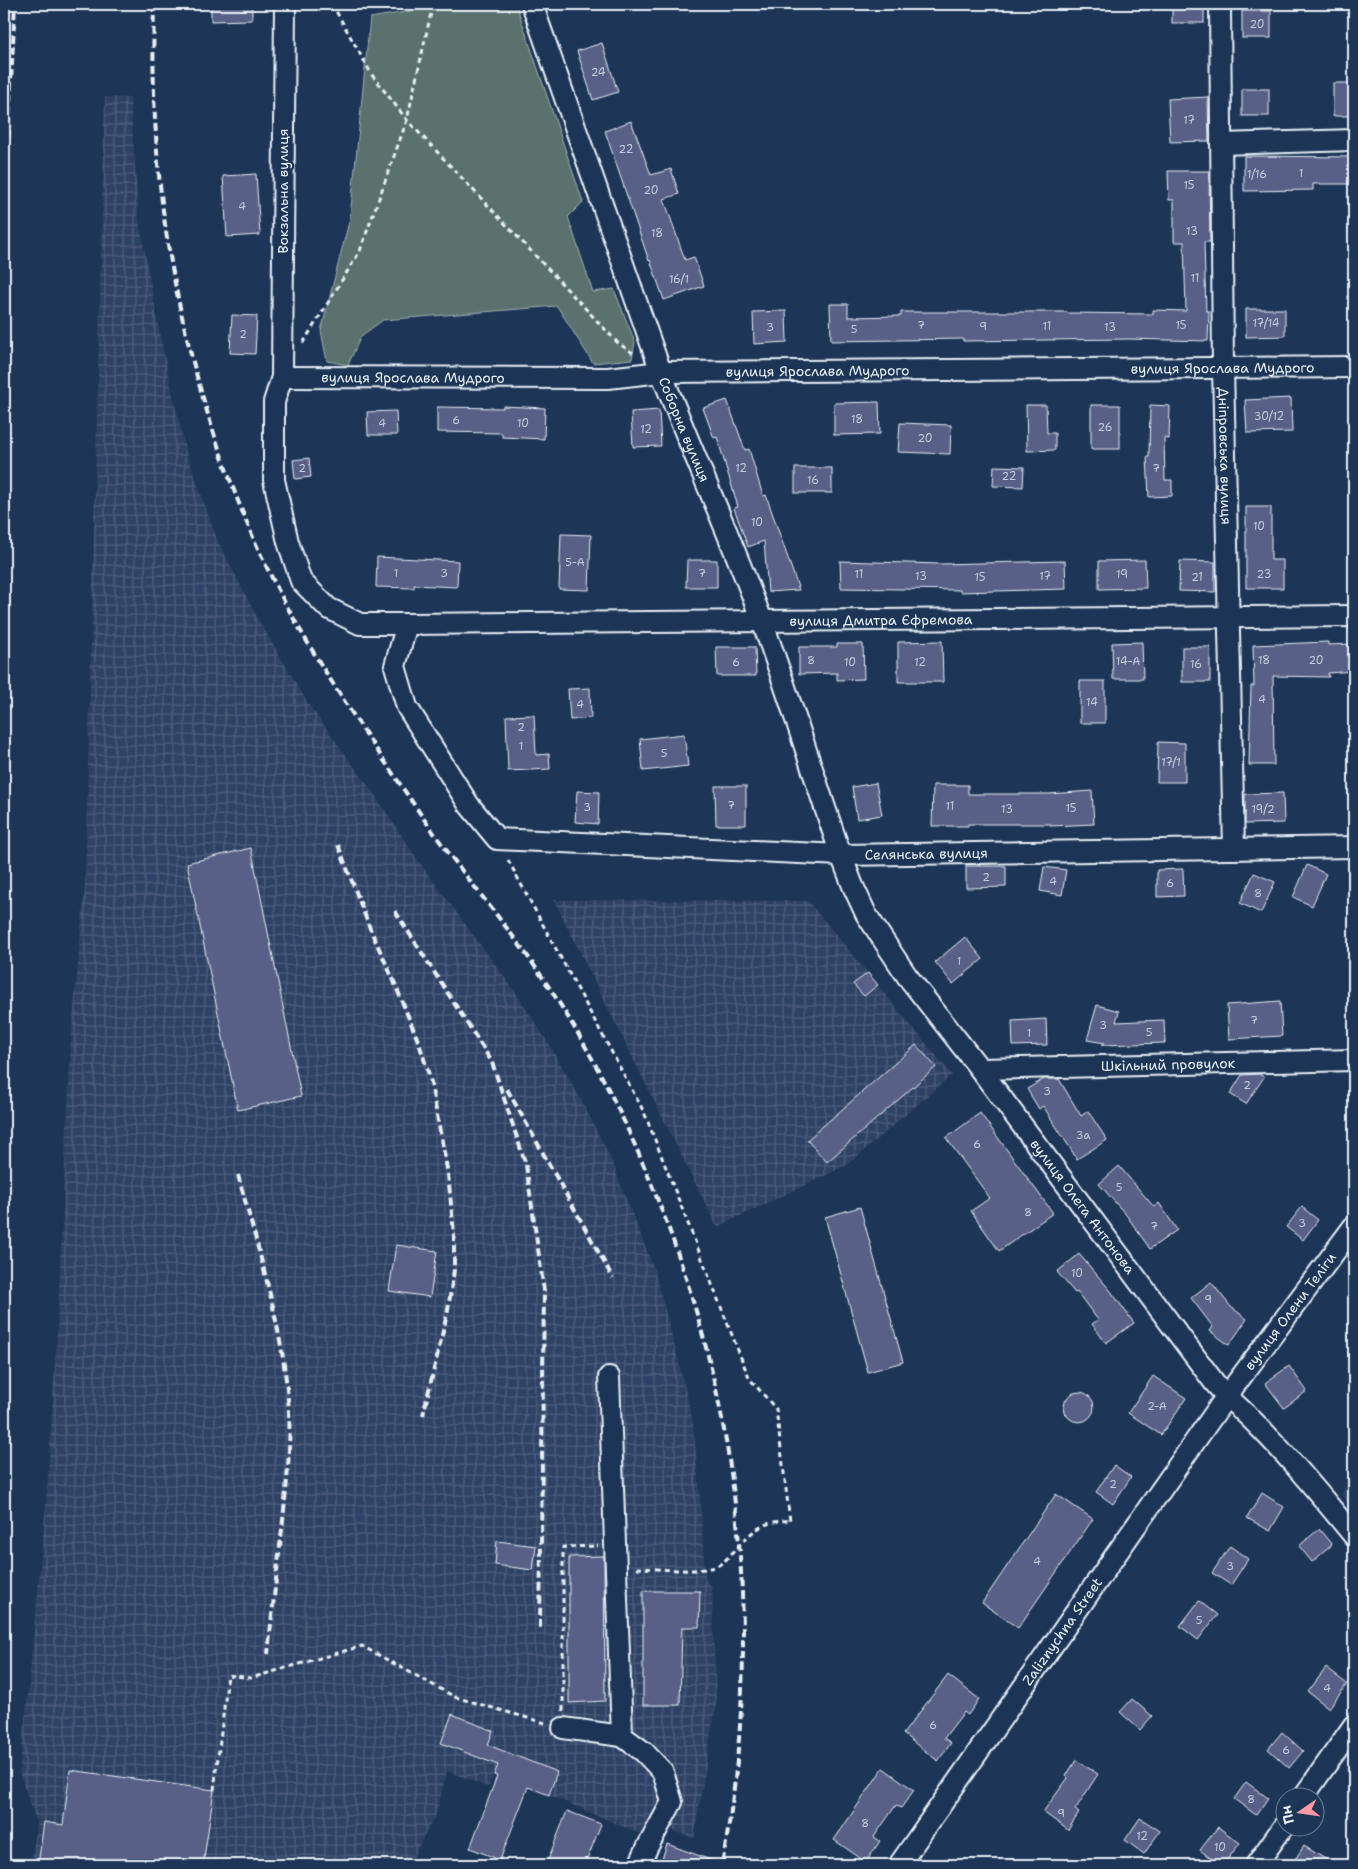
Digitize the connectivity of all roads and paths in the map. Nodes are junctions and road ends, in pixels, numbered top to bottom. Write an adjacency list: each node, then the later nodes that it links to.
1 (285, 4): 13 (street, Вокзальна вулиця)
2 (332, 4): 6 (path)
3 (433, 4): 6 (path)
4 (532, 4): 12 (street, Соборна вулиця)
5 (1220, 4): 8 (street, Дніпровська вулиця)
6 (407, 120): 9 (path); 12 (path)
7 (1354, 140): 8 (street)
8 (1221, 144): 11 (street, Дніпровська вулиця)
9 (303, 344)
10 (1354, 367): 11 (street, вулиця Ярослава Мудрого)
11 (1223, 368): 12 (street, вулиця Ярослава Мудрого); 14 (street, Дніпровська вулиця)
12 (661, 372): 13 (street, вулиця Ярослава Мудрого); 16 (street, Соборна вулиця)
13 (282, 378): 17 (street, Вокзальна вулиця)
14 (1230, 616): 15 (street, вулиця Дмитра Єфремова); 16 (street, вулиця Дмитра Єфремова); 20 (street, Дніпровська вулиця)
15 (1354, 616)
16 (761, 620): 17 (street, вулиця Дмитра Єфремова); 21 (street, Соборна вулиця)
17 (407, 624): 18 (street)
18 (497, 839): 21 (street, Селянська вулиця); 27 (path)
19 (1354, 847): 20 (street, Селянська вулиця)
20 (1234, 849): 21 (street, Селянська вулиця)
21 (841, 855): 23 (street, вулиця Олега Антонова)
22 (1354, 1060): 23 (street, Шкільний провулок)
23 (980, 1070): 26 (street, вулиця Олега Антонова)
24 (1354, 1226): 26 (street, вулиця Олени Теліги)
25 (609, 1377): 31 (street)
26 (1226, 1397): 28 (street, вулиця Олега Антонова); 36 (street, Zaliznychna Street)
27 (790, 1521)
28 (1354, 1536)
29 (1354, 1725): 32 (street)
30 (563, 1728): 31 (street); 33 (path)
31 (622, 1736): 35 (street)
32 (1311, 1786)
33 (214, 1790)
34 (1277, 1836): 37 (street)
35 (639, 1865)
36 (900, 1865)
37 (1256, 1865)

